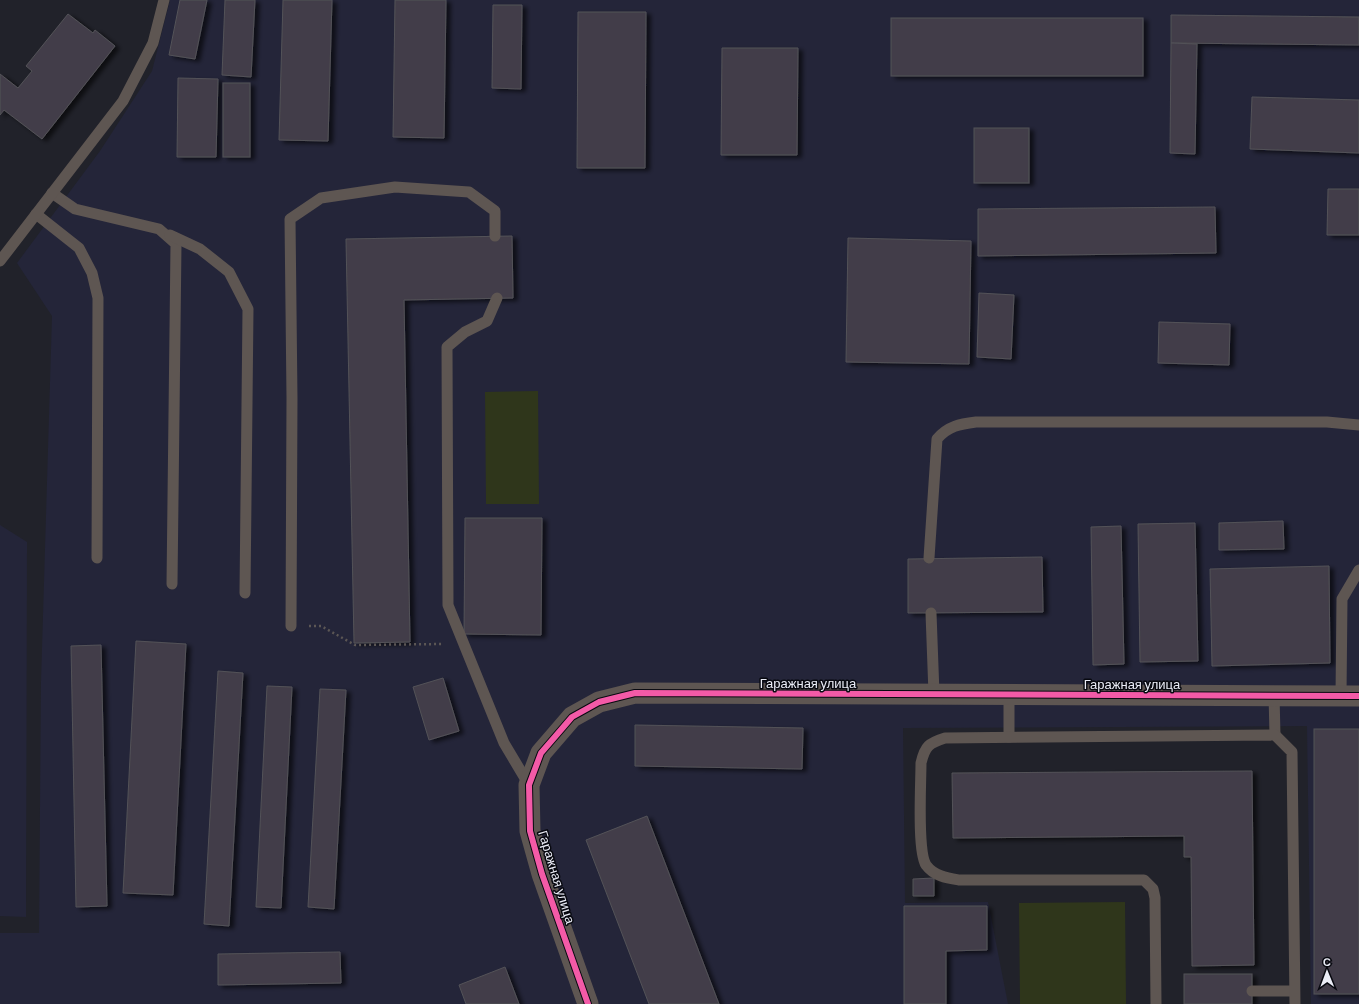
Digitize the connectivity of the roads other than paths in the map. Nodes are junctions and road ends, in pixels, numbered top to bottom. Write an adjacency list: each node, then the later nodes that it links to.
1 (164, 0): 2 (lane)
2 (52, 193): 3 (lane); 4 (lane)
3 (36, 214): 6 (lane); 9 (lane)
4 (158, 229): 12 (lane); 13 (lane)
5 (495, 236): 15 (lane)
6 (0, 261)
7 (497, 298): 22 (lane)
8 (1359, 425): 10 (lane)
9 (97, 558)
10 (929, 558)
11 (1359, 570): 19 (lane)
12 (172, 584)
13 (245, 593)
14 (931, 613): 16 (lane)
15 (291, 626)
16 (934, 694): 17 (street, Гаражная улица); 22 (street, Гаражная улица)
17 (1009, 694): 18 (street, Гаражная улица); 21 (lane)
18 (1274, 695): 19 (street, Гаражная улица); 20 (lane)
19 (1350, 695)
20 (1275, 734): 21 (lane); 23 (lane)
21 (1009, 737): 26 (lane)
22 (529, 785): 25 (street, Гаражная улица)
23 (1294, 991): 24 (lane); 27 (lane)
24 (1252, 992)
25 (588, 1004)
26 (1156, 1004)
27 (1295, 1004)

